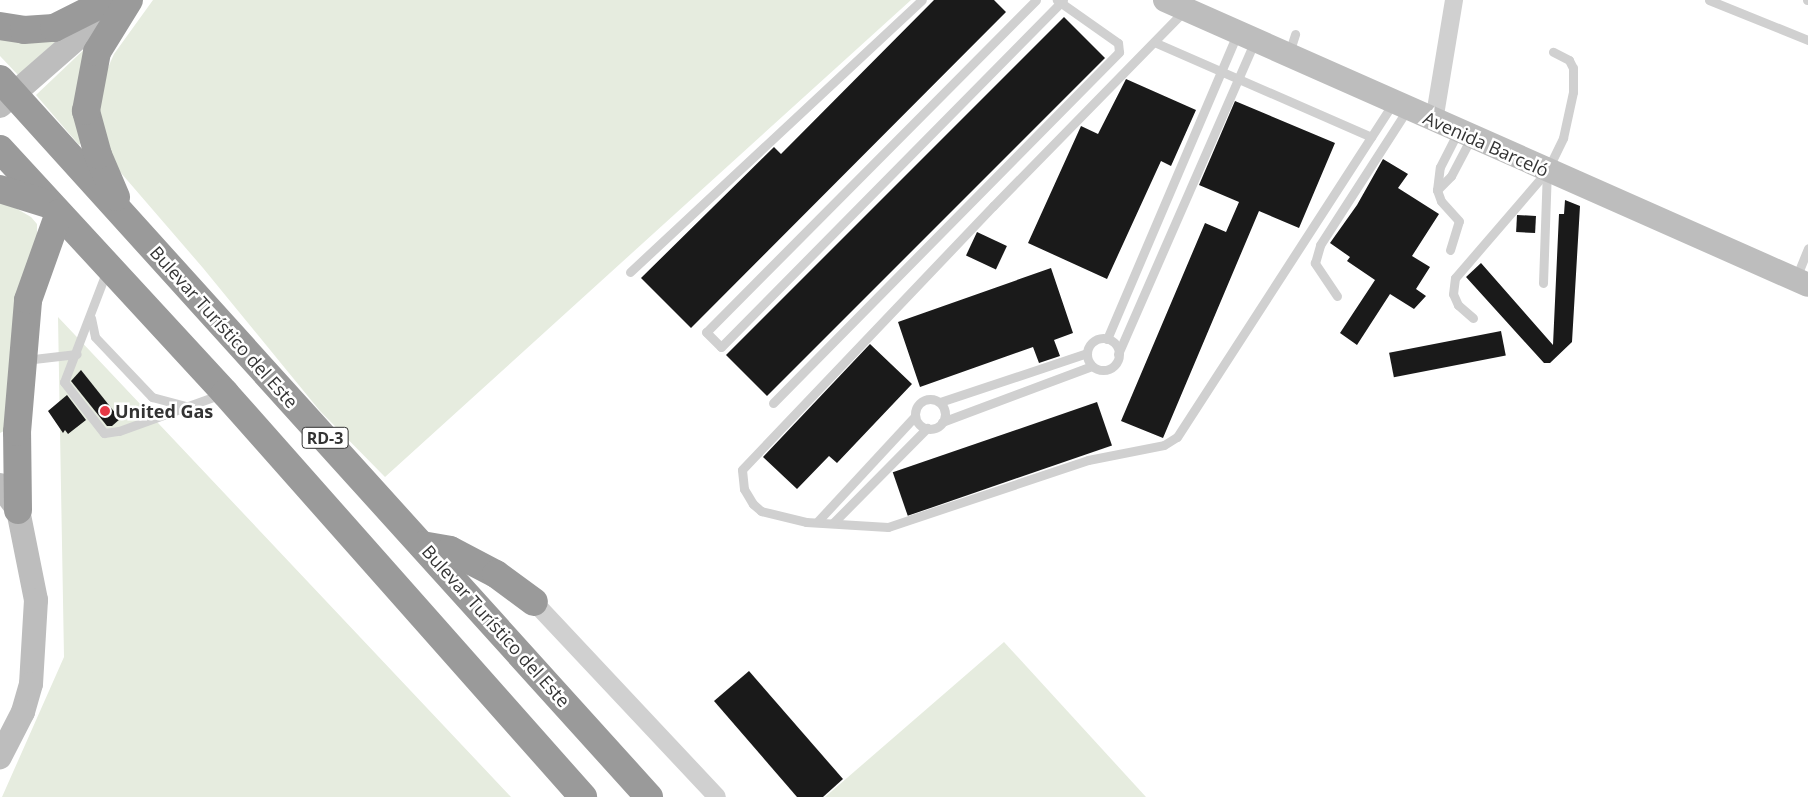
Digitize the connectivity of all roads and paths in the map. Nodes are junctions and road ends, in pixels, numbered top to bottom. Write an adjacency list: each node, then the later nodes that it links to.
1 (110, 0): 10 (highway)
2 (122, 0): 17 (street)
3 (129, 0): 27 (highway)
4 (922, 0): 31 (lane)
5 (1036, 0): 8 (lane)
6 (1454, 0): 19 (street)
7 (1709, 0): 12 (lane)
8 (1060, 1): 45 (lane)
9 (1175, 4): 11 (street, Avenida Barceló); 13 (lane)
10 (0, 26)
11 (1247, 35): 15 (lane); 16 (lane); 18 (street, Avenida Barceló)
12 (1808, 40)
13 (1154, 42): 15 (lane); 52 (lane)
14 (1553, 52): 23 (lane)
15 (1221, 71): 16 (lane); 37 (lane)
16 (1238, 78): 21 (lane); 40 (lane)
17 (4, 93): 27 (highway, Bulevar Turístico del Este / RD-3)
18 (1400, 106): 19 (street, Avenida Barceló); 21 (lane); 34 (lane)
19 (1434, 121): 20 (street, Avenida Barceló)
20 (1464, 135): 23 (street, Avenida Barceló); 25 (lane); 25 (lane)
21 (1371, 137): 53 (lane)
22 (0, 149): 26 (highway, RD-3)
23 (1547, 171): 32 (lane); 33 (street, Avenida Barceló); 36 (lane)
24 (0, 189): 26 (highway)
25 (1437, 190): 29 (lane)
26 (55, 209): 30 (highway, RD-3); 41 (highway)
27 (126, 219): 54 (highway, Bulevar Turístico del Este / RD-3)
28 (1808, 248): 33 (lane)
29 (1450, 250)
30 (108, 268): 35 (lane); 43 (highway, RD-3)
31 (630, 272)
32 (1543, 283)
33 (1801, 283)
34 (1337, 296)
35 (90, 318): 39 (lane); 46 (lane)
36 (1473, 318)
37 (1107, 339): 38 (lane); 40 (lane)
38 (1087, 353): 42 (lane); 44 (lane)
39 (77, 354): 41 (lane); 46 (lane)
40 (1118, 354): 42 (lane)
41 (22, 361): 51 (highway)
42 (1092, 366): 48 (lane)
43 (225, 393): 46 (lane); 57 (highway, RD-3)
44 (940, 402): 47 (lane); 48 (lane)
45 (773, 403)
46 (185, 406)
47 (915, 416): 49 (lane); 52 (lane)
48 (942, 422): 49 (lane)
49 (927, 428): 53 (lane)
50 (0, 485): 51 (street)
51 (18, 510): 56 (street)
52 (817, 522): 53 (lane)
53 (833, 523)
54 (422, 545): 55 (highway); 58 (highway, Bulevar Turístico del Este / RD-3)
55 (534, 602): 59 (street)
56 (0, 757)
57 (583, 797)
58 (649, 797)
59 (717, 797)

